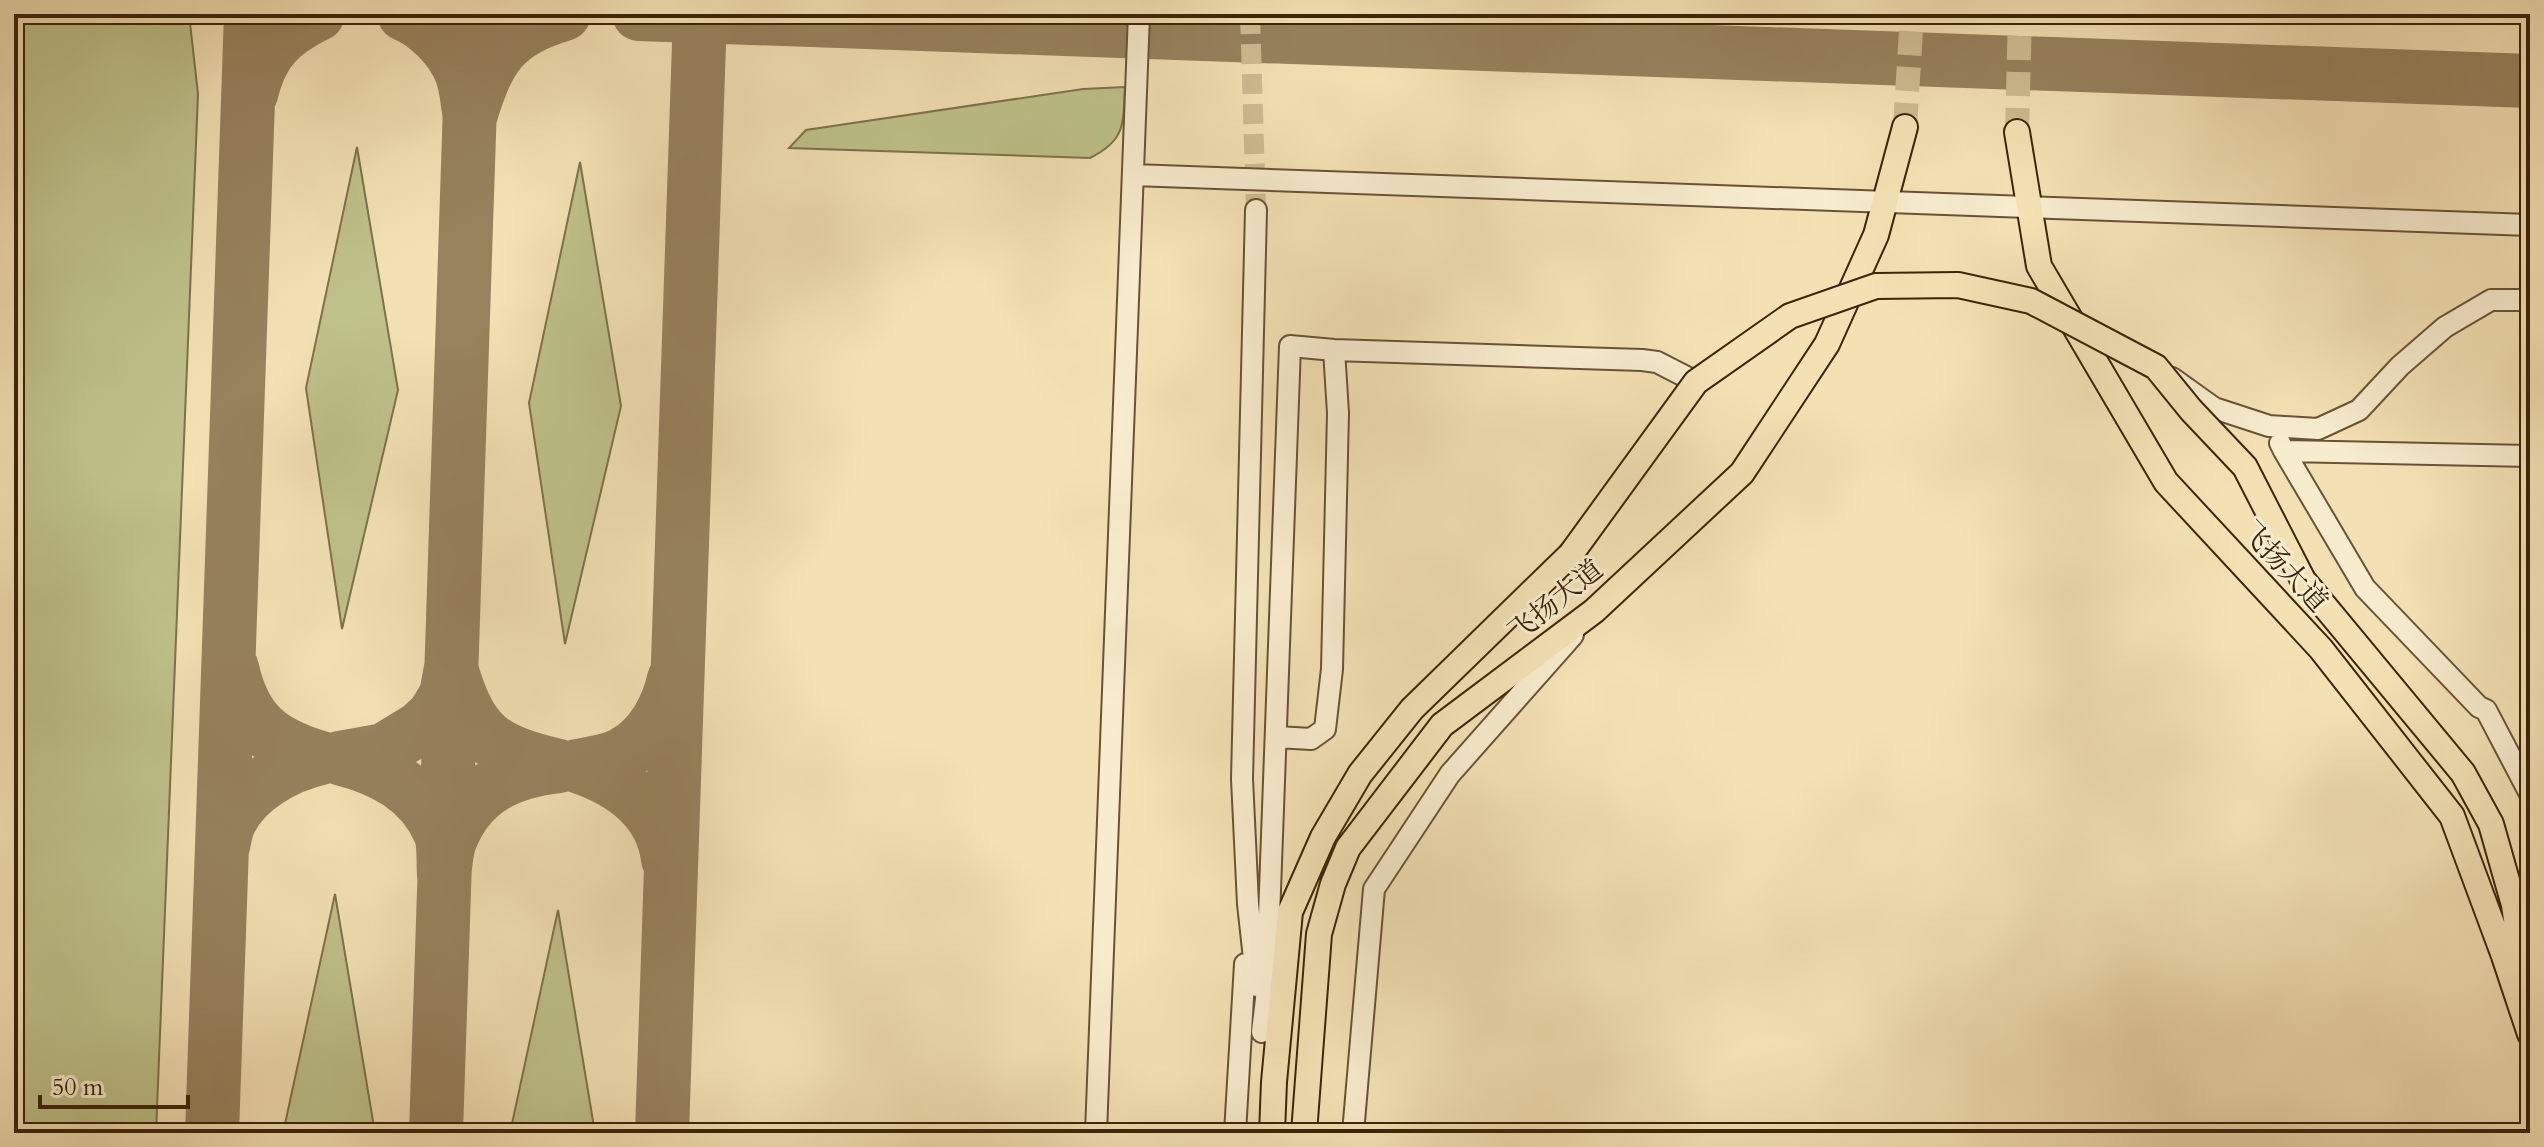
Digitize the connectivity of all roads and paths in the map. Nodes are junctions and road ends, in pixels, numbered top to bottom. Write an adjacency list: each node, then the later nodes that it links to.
1 (1139, 14): 4 (street)
2 (1905, 127): 14 (main road, 飞扬大道)
3 (2017, 132): 20 (main road, 飞扬大道)
4 (1133, 175): 6 (street); 22 (street)
5 (1256, 210): 17 (street)
6 (2530, 225)
7 (2530, 300): 11 (street)
8 (1334, 350): 10 (street); 15 (street); 15 (street)
9 (2156, 367): 10 (main road, bridge); 11 (street, bridge); 18 (main road, bridge)
10 (1696, 382): 21 (main road, bridge)
11 (2269, 426): 12 (street)
12 (2284, 451): 13 (street); 16 (street)
13 (2530, 456)
14 (1594, 611): 24 (main road, 飞扬大道); 25 (street)
15 (1277, 737): 19 (street)
16 (2530, 794)
17 (1248, 904): 19 (street); 23 (street)
18 (2530, 1017)
19 (1262, 1032): 21 (street)
20 (2530, 1034)
21 (1272, 1124)
22 (1096, 1133)
23 (1235, 1133)
24 (1304, 1133)
25 (1353, 1133)

